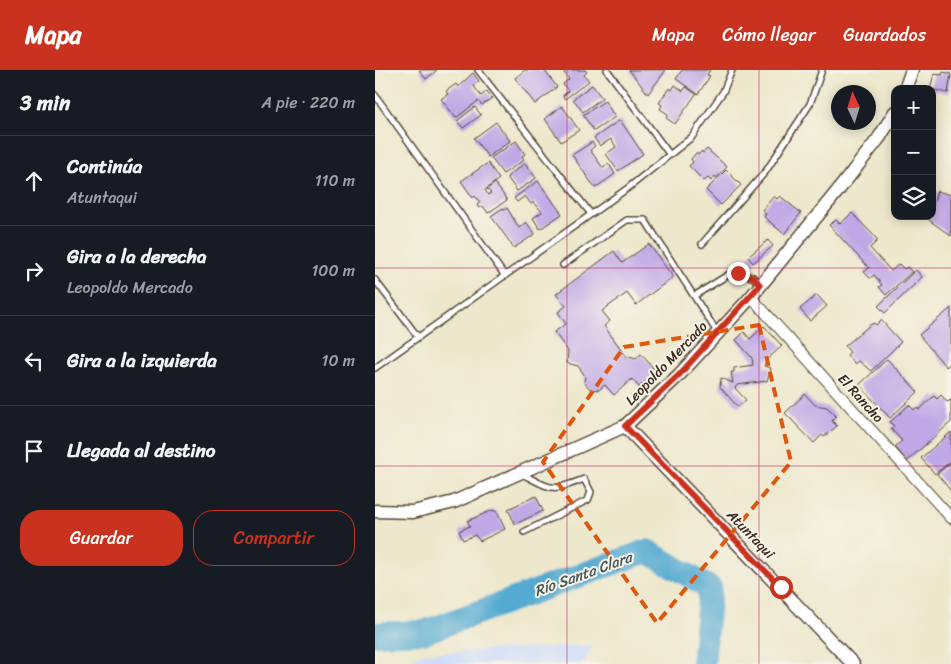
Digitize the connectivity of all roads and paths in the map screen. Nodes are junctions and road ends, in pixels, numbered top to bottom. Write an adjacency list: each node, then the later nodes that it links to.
1 (479, 70): 10 (lane)
2 (607, 70): 9 (lane)
3 (732, 70): 9 (lane)
4 (822, 70): 11 (lane)
5 (912, 70): 6 (street)
6 (906, 85)
7 (375, 95): 13 (lane)
8 (891, 118): 15 (street, Leopoldo Mercado)
9 (670, 155): 10 (lane)
10 (591, 214): 13 (lane)
11 (702, 244)
12 (563, 266): 16 (lane)
13 (505, 276): 19 (lane)
14 (375, 280): 19 (lane)
15 (760, 285): 16 (lane); 17 (street, Leopoldo Mercado)
16 (694, 296): 18 (lane)
17 (751, 296): 18 (street, Leopoldo Mercado); 24 (street, El Rancho)
18 (717, 332): 21 (street, Leopoldo Mercado)
19 (418, 337): 20 (lane)
20 (375, 368)
21 (625, 426): 22 (street, Leopoldo Mercado); 26 (street, Atuntaqui)
22 (519, 473): 23 (street, Leopoldo Mercado); 25 (lane)
23 (375, 511)
24 (951, 518)
25 (524, 532)
26 (853, 664)

